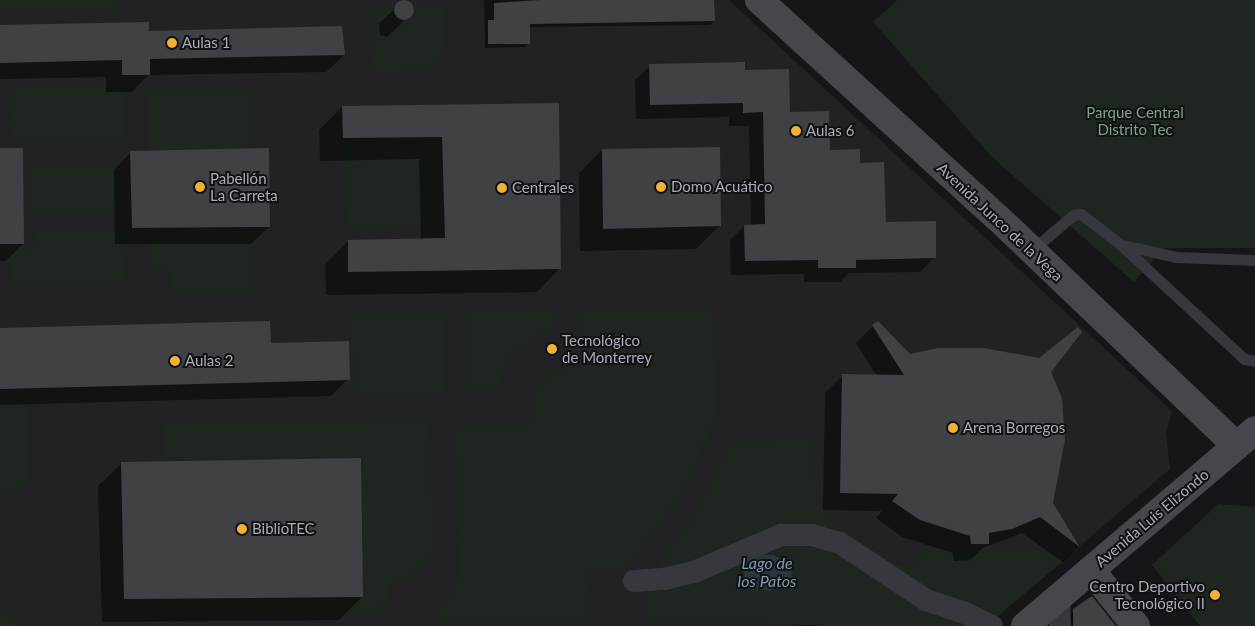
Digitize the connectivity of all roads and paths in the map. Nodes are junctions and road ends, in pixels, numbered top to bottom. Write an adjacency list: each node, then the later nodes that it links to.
1 (759, 0): 4 (street, Avenida Junco de la Vega)
2 (779, 0): 4 (street, Avenida Junco de la Vega)
3 (1120, 244): 4 (lane); 5 (lane); 6 (lane)
4 (1036, 246): 7 (street, Avenida Junco de la Vega)
5 (1255, 260)
6 (1255, 361)
7 (1246, 438): 8 (street, Avenida Luis Elizondo)
8 (1092, 570): 10 (street, Avenida Luis Elizondo); 14 (street)
9 (634, 581): 11 (street)
10 (1059, 598): 12 (street, Avenida Luis Elizondo); 13 (street)
11 (992, 626)
12 (1025, 626)
13 (1060, 626)
14 (1136, 626)

